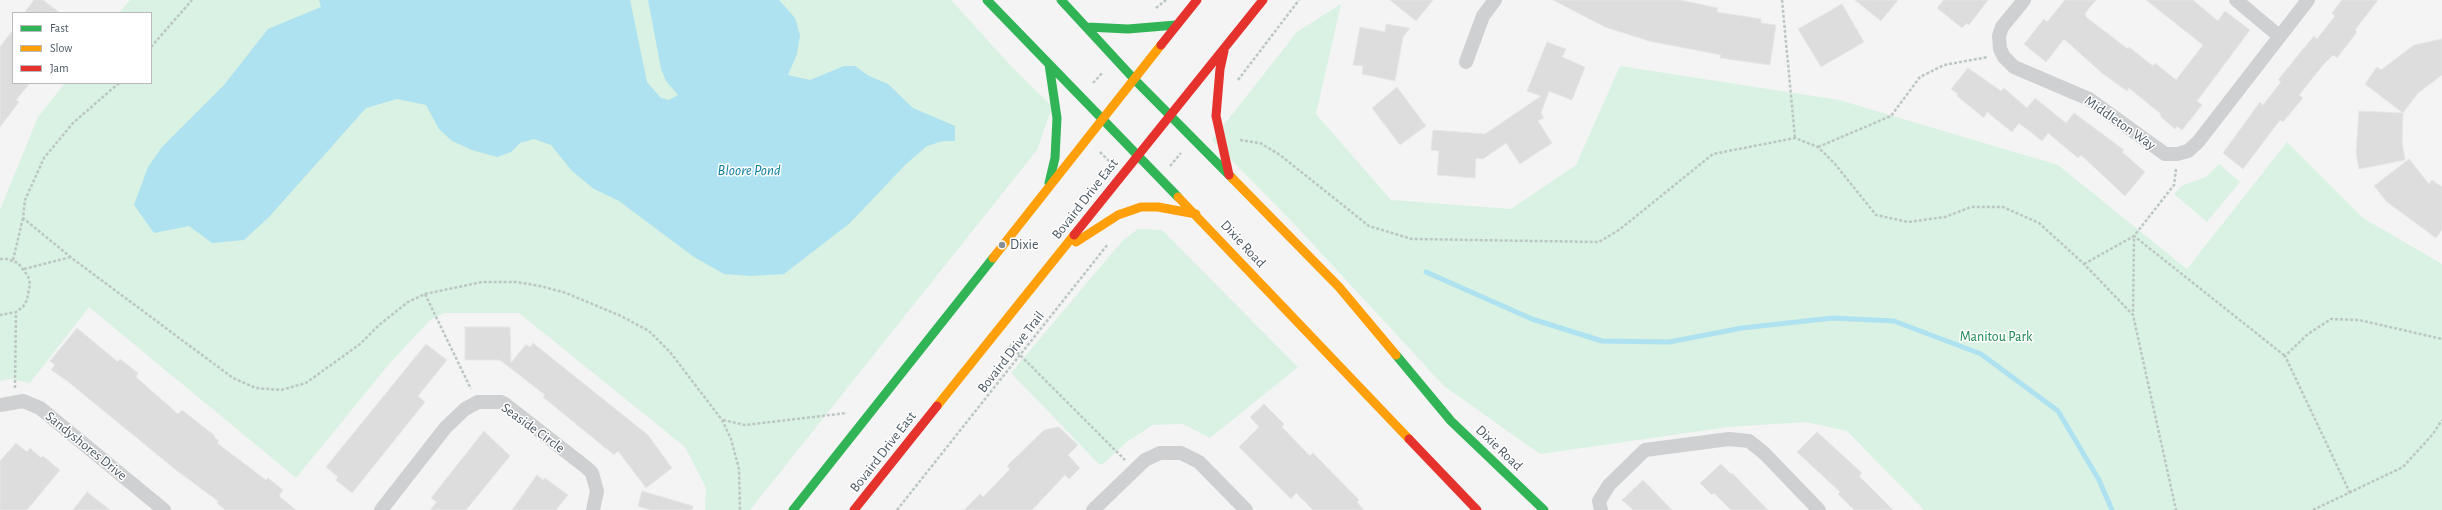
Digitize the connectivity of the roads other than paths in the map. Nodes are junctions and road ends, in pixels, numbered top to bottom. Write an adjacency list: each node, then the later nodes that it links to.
1 (987, 0): 14 (main road, Dixie Road)
2 (1061, 0): 10 (main road, Dixie Road)
3 (1197, 0): 9 (main road)
4 (1264, 0): 12 (main road, Bovaird Drive East)
5 (1495, 0): 13 (street)
6 (2024, 0): 11 (street, Middleton Way)
7 (2236, 0): 11 (street)
8 (2308, 0): 11 (street)
9 (1176, 25): 10 (main road); 15 (main road)
10 (1086, 26): 15 (main road, Dixie Road)
11 (2279, 36)
12 (1225, 47): 16 (main road, Bovaird Drive East); 19 (main road)
13 (1466, 62)
14 (1049, 64): 17 (main road, Dixie Road); 20 (main road)
15 (1134, 79): 16 (main road, Dixie Road); 17 (main road)
16 (1170, 115): 18 (main road, Bovaird Drive East); 19 (main road, Dixie Road)
17 (1102, 119): 18 (main road, Dixie Road); 20 (main road)
18 (1138, 156): 21 (main road, Dixie Road); 22 (main road, Bovaird Drive East)
19 (1229, 175): 32 (main road, Dixie Road)
20 (1048, 187): 27 (main road)
21 (1196, 214): 22 (main road); 31 (main road, Dixie Road)
22 (1062, 251): 28 (main road, Bovaird Drive East)
23 (0, 405): 24 (street, Sandyshores Drive)
24 (161, 509)
25 (381, 510): 26 (street, Seaside Circle)
26 (592, 510)
27 (793, 510)
28 (854, 510)
29 (1094, 510): 30 (street)
30 (1246, 510)
31 (1477, 510)
32 (1544, 510)
33 (1601, 510): 34 (street)
34 (1819, 510)

